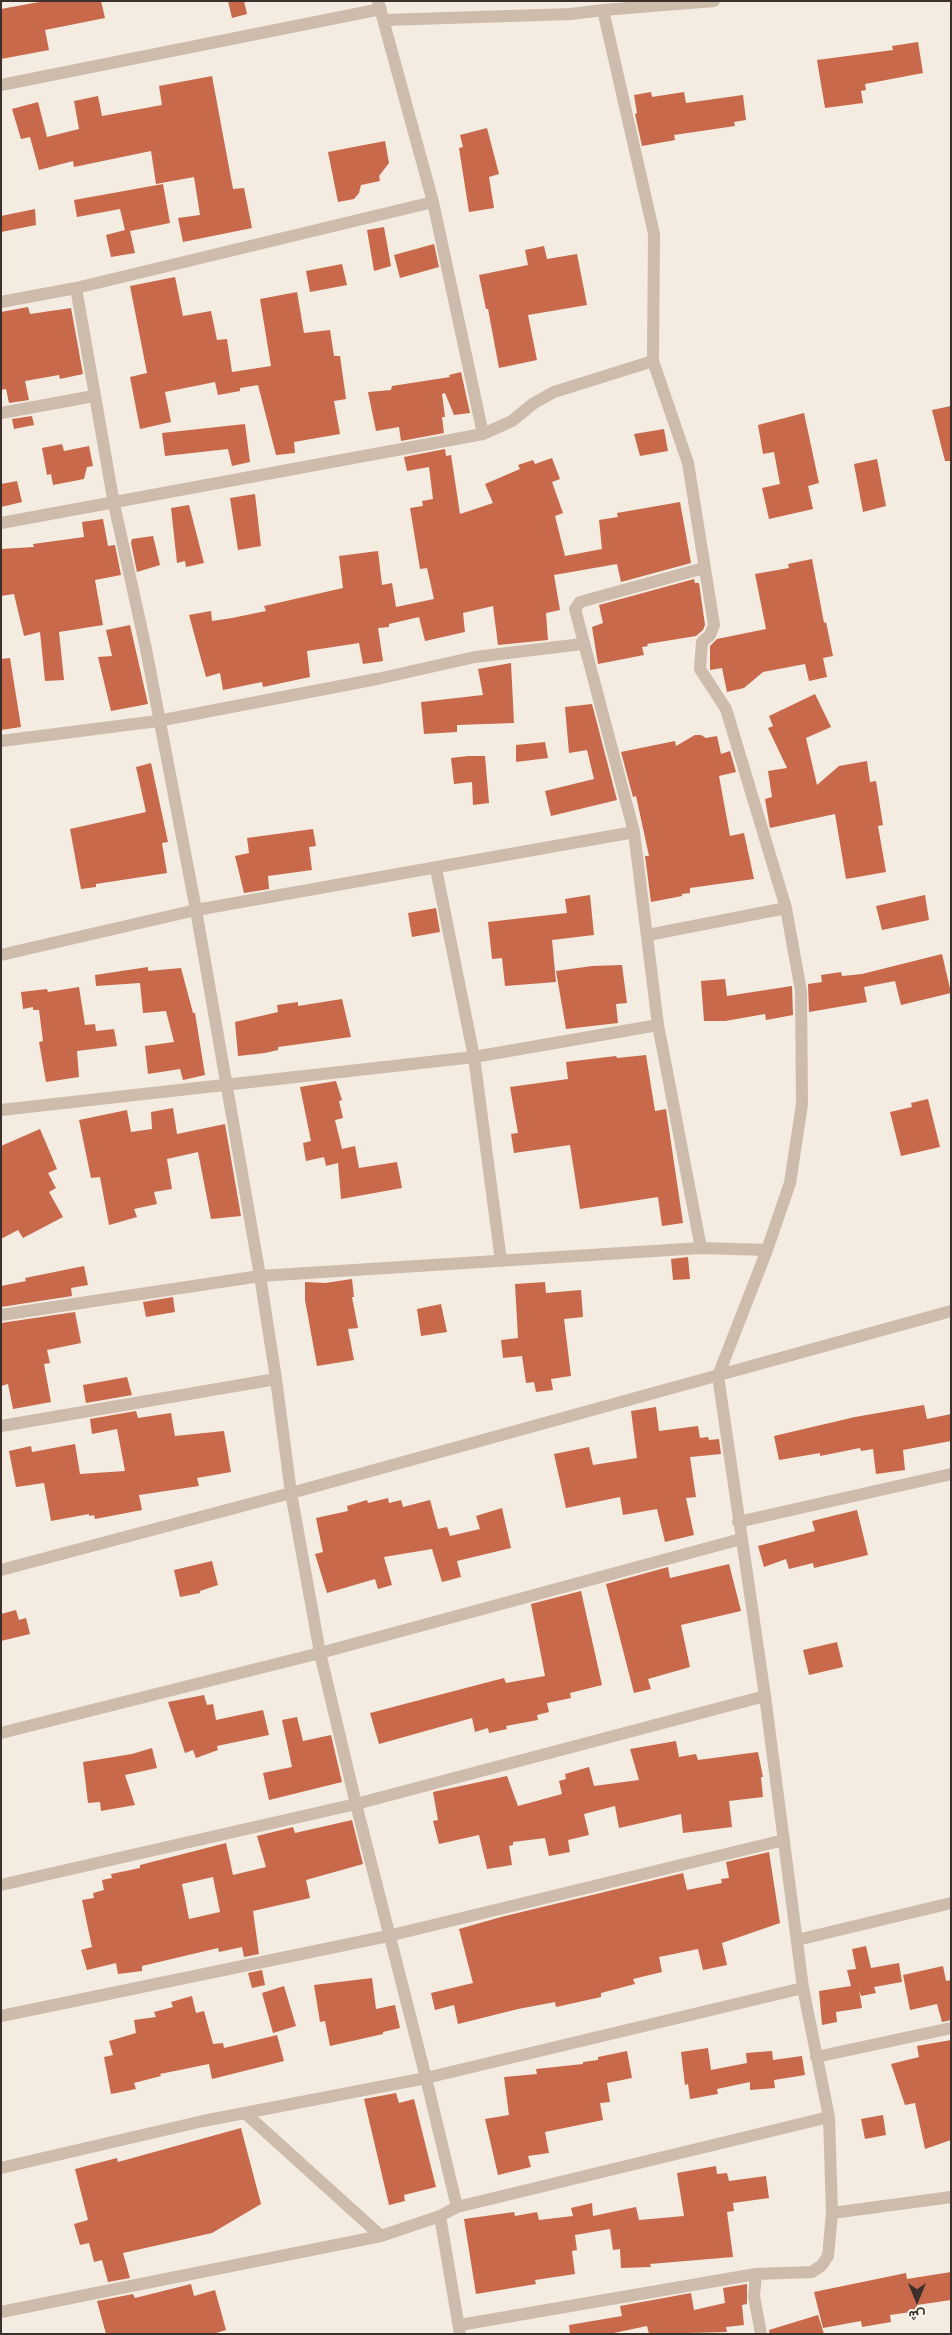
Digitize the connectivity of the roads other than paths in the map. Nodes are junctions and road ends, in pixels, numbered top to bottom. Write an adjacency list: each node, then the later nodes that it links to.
1 (714, 1): 3 (street)
2 (381, 10): 3 (street); 4 (street); 5 (street)
3 (603, 10): 8 (street)
4 (1, 85)
5 (434, 202): 6 (street); 11 (street)
6 (76, 288): 7 (street); 9 (street)
7 (1, 302)
8 (653, 361): 11 (street); 14 (street)
9 (94, 396): 10 (street); 12 (street)
10 (1, 413)
11 (483, 434): 12 (street)
12 (114, 504): 13 (street); 16 (street)
13 (1, 524)
14 (704, 568): 15 (street); 20 (street)
15 (582, 644): 16 (street); 18 (street)
16 (158, 721): 17 (street); 21 (street)
17 (1, 741)
18 (634, 832): 19 (street); 22 (street)
19 (436, 869): 21 (street); 25 (street)
20 (786, 908): 22 (street); 29 (street)
21 (196, 910): 23 (street); 26 (street)
22 (648, 935): 24 (street)
23 (1, 955)
24 (658, 1025): 25 (street); 28 (street)
25 (474, 1057): 26 (street); 30 (street)
26 (225, 1084): 27 (street); 31 (street)
27 (1, 1110)
28 (701, 1248): 29 (street); 30 (street)
29 (767, 1250): 34 (street)
30 (501, 1261): 31 (street)
31 (260, 1276): 33 (street); 35 (street)
32 (951, 1311): 34 (street)
33 (1, 1315)
34 (718, 1376): 38 (street); 39 (street)
35 (276, 1378): 36 (street); 38 (street)
36 (1, 1426)
37 (951, 1474): 39 (street)
38 (291, 1493): 41 (street); 42 (street)
39 (738, 1522): 40 (street)
40 (740, 1539): 42 (street); 43 (street)
41 (1, 1570)
42 (320, 1653): 44 (street); 45 (street)
43 (765, 1696): 45 (street); 46 (street)
44 (1, 1733)
45 (356, 1804): 47 (street); 49 (street)
46 (784, 1840): 49 (street); 50 (street)
47 (1, 1884)
48 (951, 1903): 50 (street)
49 (388, 1936): 52 (street); 55 (street)
50 (797, 1940): 51 (street)
51 (803, 1988): 54 (street); 55 (street)
52 (1, 2016)
53 (951, 2028): 54 (street)
54 (816, 2058): 57 (street)
55 (426, 2078): 56 (street); 60 (street)
56 (245, 2113): 58 (street); 63 (street)
57 (829, 2117): 60 (street); 61 (street)
58 (1, 2168)
59 (951, 2198): 61 (street)
60 (457, 2207): 62 (street)
61 (832, 2213): 64 (street)
62 (440, 2216): 63 (street); 66 (street)
63 (381, 2236): 65 (street)
64 (756, 2274): 66 (street); 67 (street)
65 (1, 2312)
66 (460, 2330)
67 (761, 2334)

